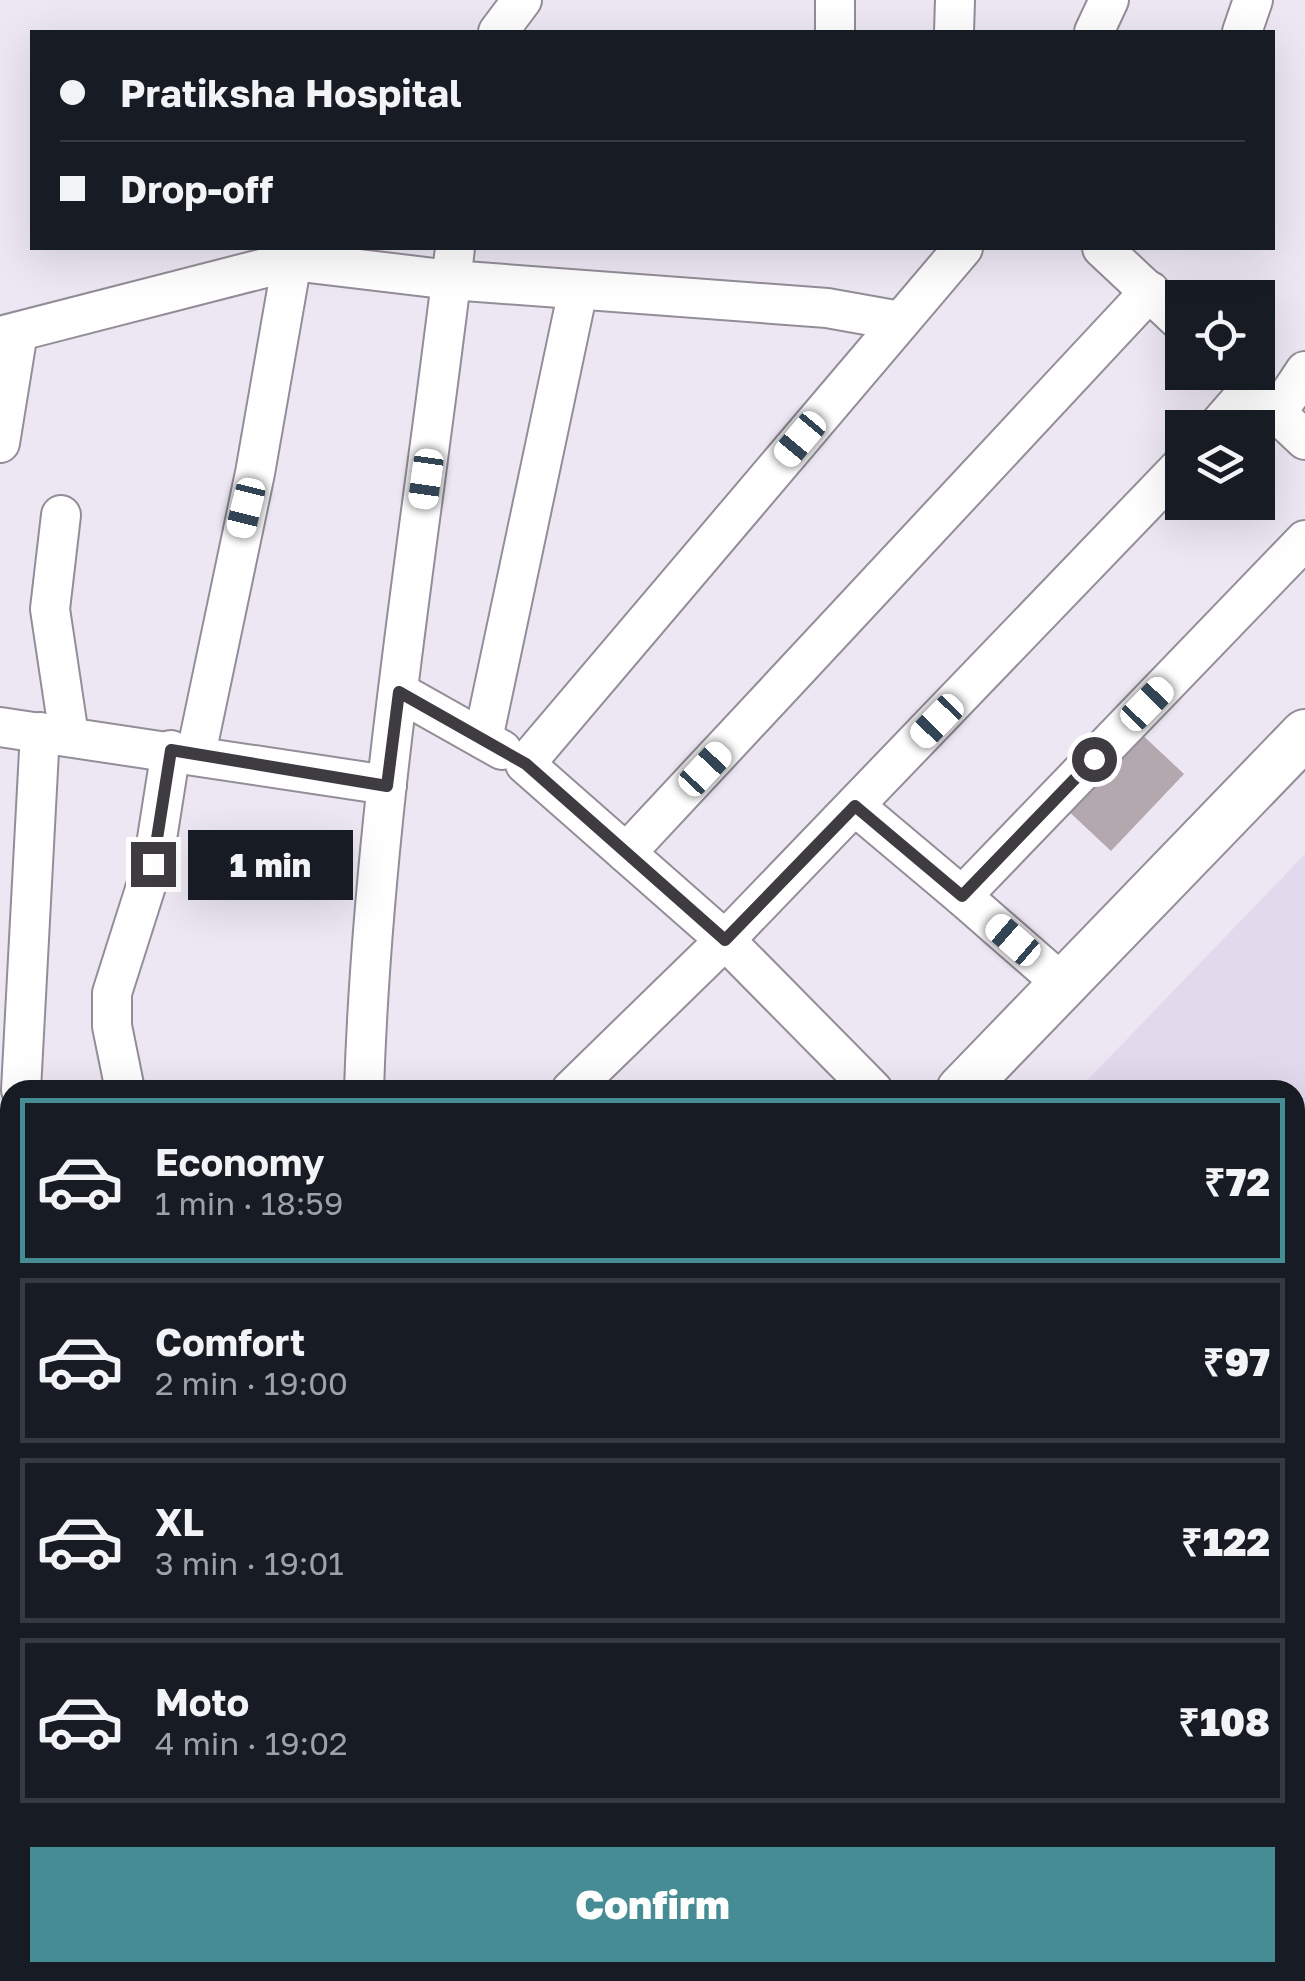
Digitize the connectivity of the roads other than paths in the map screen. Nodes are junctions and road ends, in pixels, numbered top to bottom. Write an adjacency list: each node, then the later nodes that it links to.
1 (522, 0): 6 (street)
2 (835, 0): 7 (street)
3 (955, 0): 8 (street)
4 (1109, 0): 9 (street)
5 (1253, 0): 10 (street)
6 (500, 30)
7 (835, 30)
8 (954, 30)
9 (1095, 30)
10 (1243, 30)
11 (1106, 250): 16 (street)
12 (951, 254): 18 (street)
13 (292, 261): 14 (street); 19 (street); 33 (street)
14 (453, 264): 15 (street); 28 (street)
15 (578, 290): 18 (street); 32 (street)
16 (1150, 292): 17 (street); 37 (street)
17 (1165, 307)
18 (900, 321): 34 (street)
19 (9, 334): 24 (street)
20 (1305, 371): 21 (street)
21 (1253, 391): 22 (street); 23 (street)
22 (1234, 410)
23 (1305, 440)
24 (0, 443)
25 (1165, 484): 36 (street)
26 (61, 515): 30 (street)
27 (1305, 540): 38 (street)
28 (399, 692): 32 (street); 35 (street)
29 (0, 727): 30 (street)
30 (54, 734): 33 (street); 41 (street)
31 (1305, 734): 40 (main road)
32 (483, 739): 34 (street)
33 (183, 752): 35 (street); 42 (street)
34 (526, 764): 37 (street)
35 (387, 786): 43 (street)
36 (855, 806): 38 (street); 39 (street)
37 (626, 853): 39 (street)
38 (962, 896): 40 (street)
39 (725, 940): 44 (street); 45 (street)
40 (1064, 985): 46 (main road)
41 (22, 1080)
42 (123, 1080)
43 (364, 1080)
44 (582, 1080)
45 (863, 1080)
46 (971, 1080)

